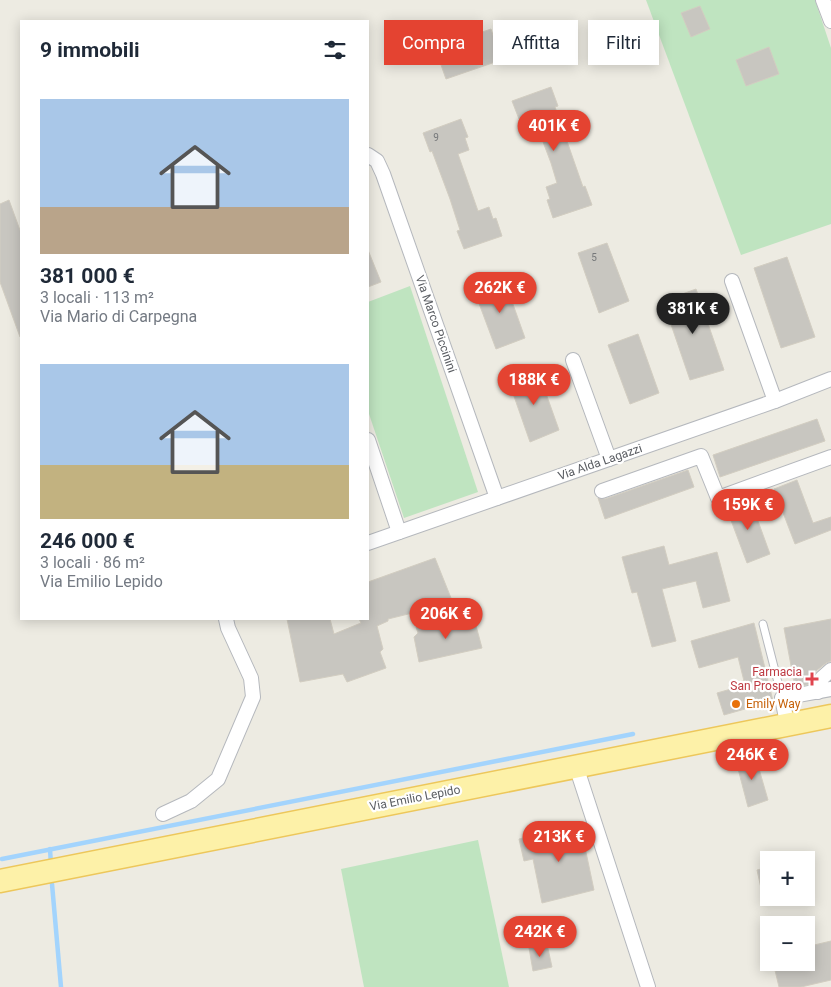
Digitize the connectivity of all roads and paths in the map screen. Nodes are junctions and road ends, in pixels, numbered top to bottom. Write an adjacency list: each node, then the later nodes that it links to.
1 (824, 0): 2 (street)
2 (831, 21)
3 (369, 156): 12 (street, Via Marco Piccinini)
4 (732, 281): 7 (street)
5 (573, 360): 10 (street)
6 (831, 380): 7 (street, Via Alda Lagazzi)
7 (775, 401): 10 (street, Via Alda Lagazzi)
8 (369, 443): 13 (street)
9 (831, 456): 11 (street)
10 (608, 459): 12 (street, Via Alda Lagazzi)
11 (602, 491)
12 (497, 498): 13 (street, Via Alda Lagazzi)
13 (399, 532): 14 (street, Via Alda Lagazzi)
14 (369, 543)
15 (226, 620): 23 (street)
16 (763, 624): 19 (lane)
17 (831, 670): 18 (street)
18 (824, 690): 19 (street)
19 (782, 698): 21 (street)
20 (831, 716): 21 (main road, Via Emilio Lepido)
21 (786, 723): 22 (main road, Via Emilio Lepido)
22 (576, 766): 24 (main road, Via Emilio Lepido); 25 (street)
23 (162, 814)
24 (0, 881)
25 (648, 987)

